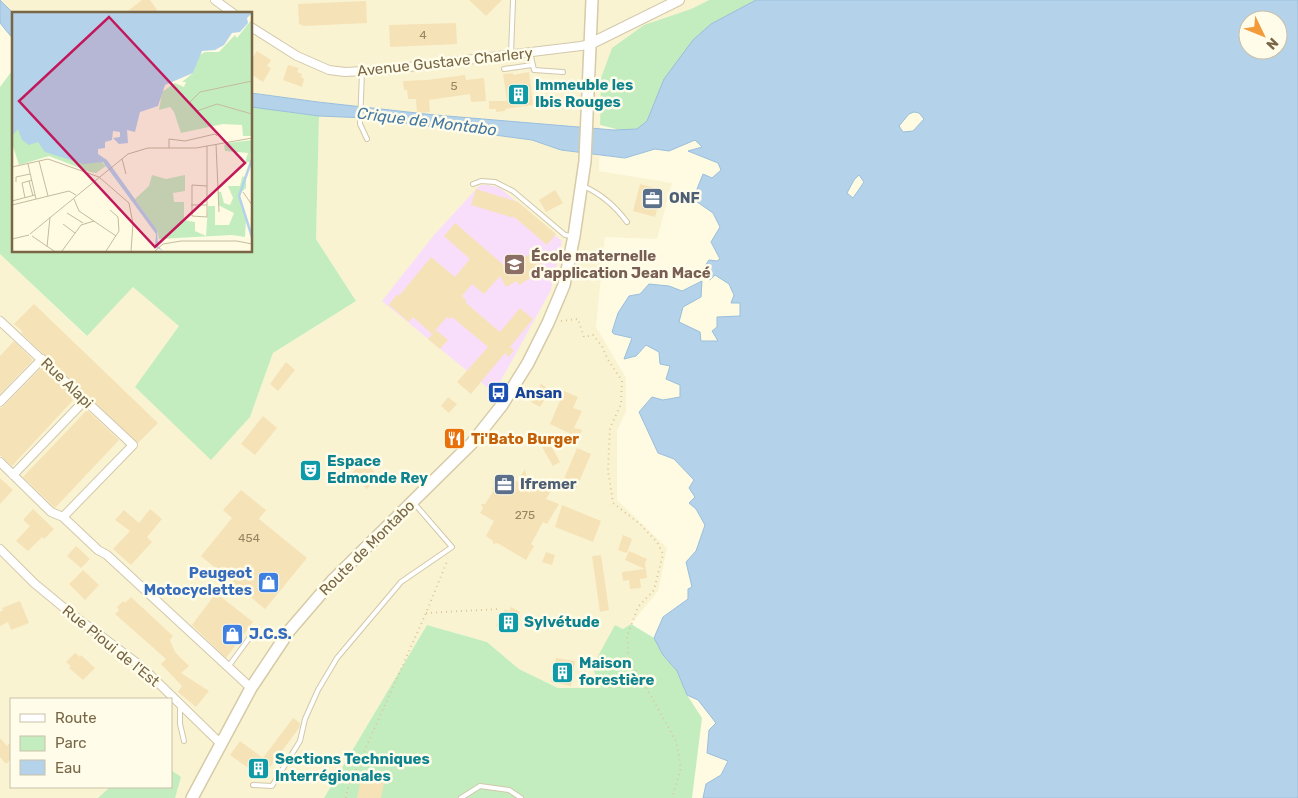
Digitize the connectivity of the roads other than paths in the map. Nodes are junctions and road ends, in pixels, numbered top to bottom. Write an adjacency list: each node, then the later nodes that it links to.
1 (215, 0): 5 (street)
2 (513, 0): 9 (lane)
3 (592, 0): 7 (main road)
4 (679, 0): 7 (street)
5 (231, 12)
6 (252, 28): 12 (street, Avenue Gustave Charlery)
7 (590, 44): 8 (street, Avenue Gustave Charlery); 16 (main road, Route de Montabo)
8 (530, 52): 9 (street, Avenue Gustave Charlery); 10 (lane)
9 (511, 54): 12 (street, Avenue Gustave Charlery)
10 (532, 65): 11 (lane); 13 (lane)
11 (504, 69)
12 (362, 72): 14 (lane)
13 (563, 72)
14 (367, 139)
15 (473, 184): 18 (lane)
16 (582, 186): 17 (lane); 18 (main road, Route de Montabo)
17 (628, 222)
18 (574, 236): 25 (main road, Route de Montabo)
19 (0, 321): 20 (street, Rue Alapi)
20 (42, 359): 21 (street, Rue Alapi); 22 (street)
21 (85, 400): 24 (street); 26 (street, Rue Alapi)
22 (0, 402)
23 (0, 462): 24 (street)
24 (13, 475): 26 (street)
25 (412, 502): 30 (main road, Route de Montabo); 34 (lane)
26 (63, 517): 29 (street)
27 (0, 550): 31 (street, Rue Pioui de l'Est)
28 (256, 628): 29 (lane)
29 (228, 667): 30 (street)
30 (251, 688): 33 (main road, Route de Montabo)
31 (180, 705): 32 (lane); 33 (street, Rue Pioui de l'Est)
32 (184, 741)
33 (221, 744): 35 (main road, Route de Montabo)
34 (253, 784)
35 (192, 798)
36 (461, 798): 37 (lane)
37 (521, 798)

